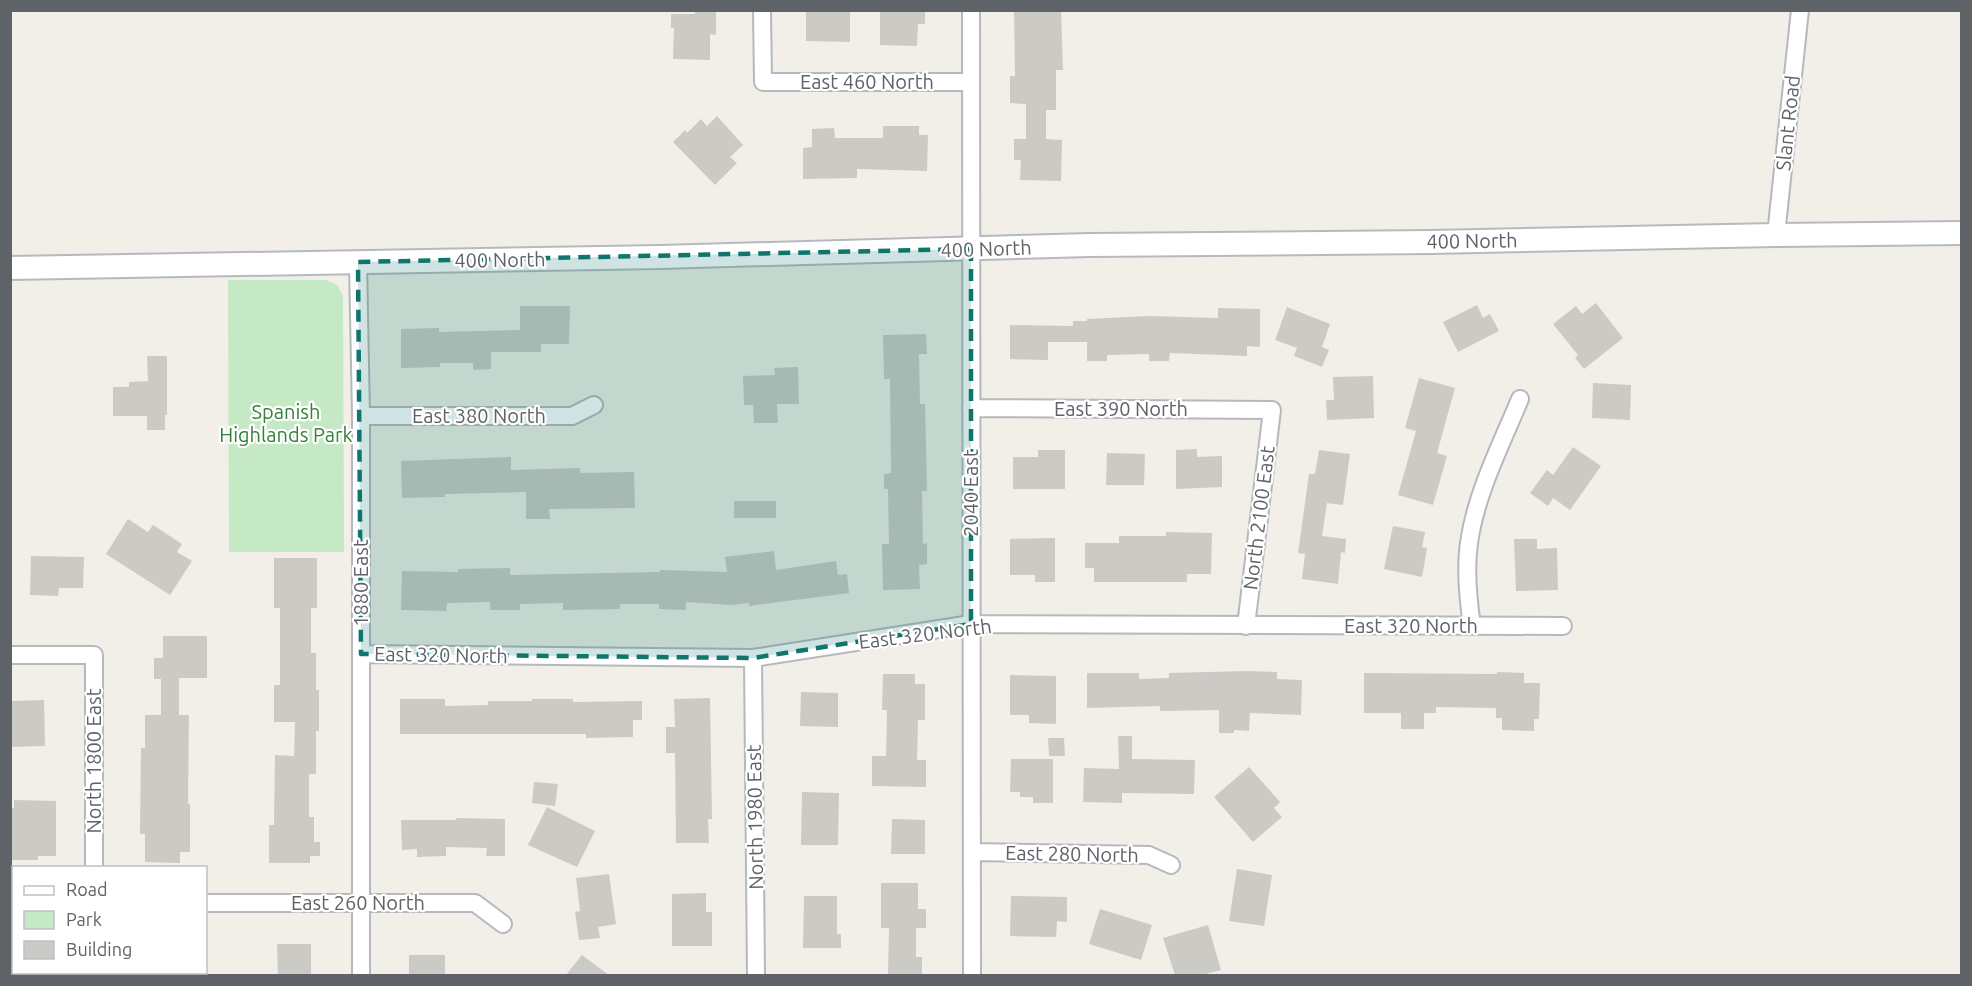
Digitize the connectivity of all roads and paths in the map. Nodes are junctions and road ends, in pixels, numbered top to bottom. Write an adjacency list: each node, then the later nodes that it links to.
1 (762, 10): 4 (street, East 460 North)
2 (971, 10): 4 (street, 2040 East)
3 (1800, 10): 6 (street, Slant Road)
4 (971, 82): 7 (street, 2040 East)
5 (1962, 233): 6 (main road, 400 North)
6 (1776, 235): 7 (main road, 400 North)
7 (971, 249): 8 (main road, 400 North); 12 (street, 2040 East)
8 (358, 262): 9 (main road, 400 North); 14 (street, 1880 East)
9 (10, 268)
10 (1520, 399): 17 (street)
11 (594, 405): 14 (street, East 380 North)
12 (971, 408): 13 (street, East 390 North); 15 (street, 2040 East)
13 (1272, 410): 16 (street, North 2100 East)
14 (361, 416): 19 (street, 1880 East)
15 (972, 624): 16 (street, East 320 North); 21 (street, East 320 North); 22 (street, 2040 East)
16 (1246, 626): 17 (street, East 320 North)
17 (1472, 626): 18 (street, East 320 North)
18 (1563, 626)
19 (361, 654): 21 (street, East 320 North); 26 (street, 1880 East)
20 (10, 655): 24 (street, North 1800 East)
21 (753, 658): 29 (street, North 1980 East)
22 (972, 852): 23 (street, East 280 North); 30 (street, 2040 East)
23 (1171, 865)
24 (94, 866)
25 (207, 903): 26 (street, East 260 North)
26 (361, 903): 27 (street, East 260 North); 28 (street, 1880 East)
27 (503, 924)
28 (361, 975)
29 (756, 975)
30 (972, 975)

